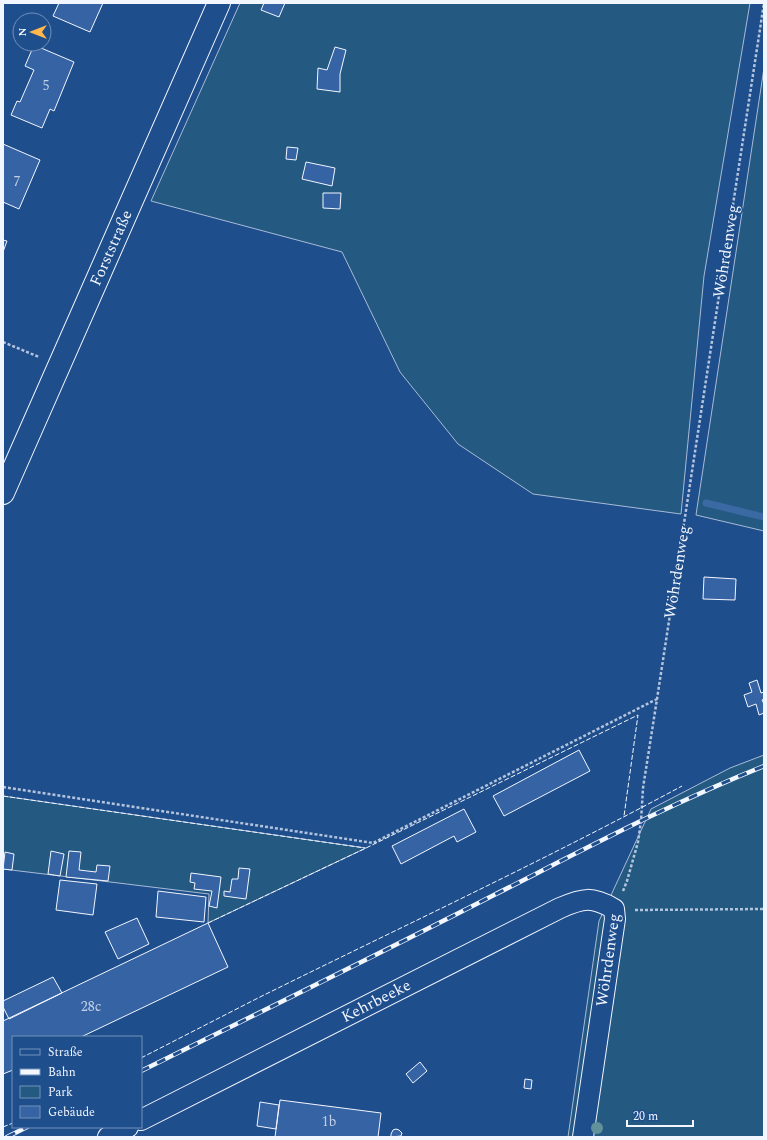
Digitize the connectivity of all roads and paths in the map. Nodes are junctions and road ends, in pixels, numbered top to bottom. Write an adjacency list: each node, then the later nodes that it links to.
1 (219, 3): 5 (main road, Forststraße)
2 (764, 3): 6 (path, Wöhrdenweg)
3 (3, 342): 4 (path)
4 (41, 358)
5 (3, 493)
6 (658, 699): 7 (path); 8 (path, Wöhrdenweg)
7 (3, 787)
8 (614, 909): 9 (path); 10 (street, Kehrbeeke); 13 (street, Wöhrdenweg)
9 (764, 909)
10 (142, 1119)
11 (126, 1128): 12 (street)
12 (108, 1137)
13 (583, 1137)

